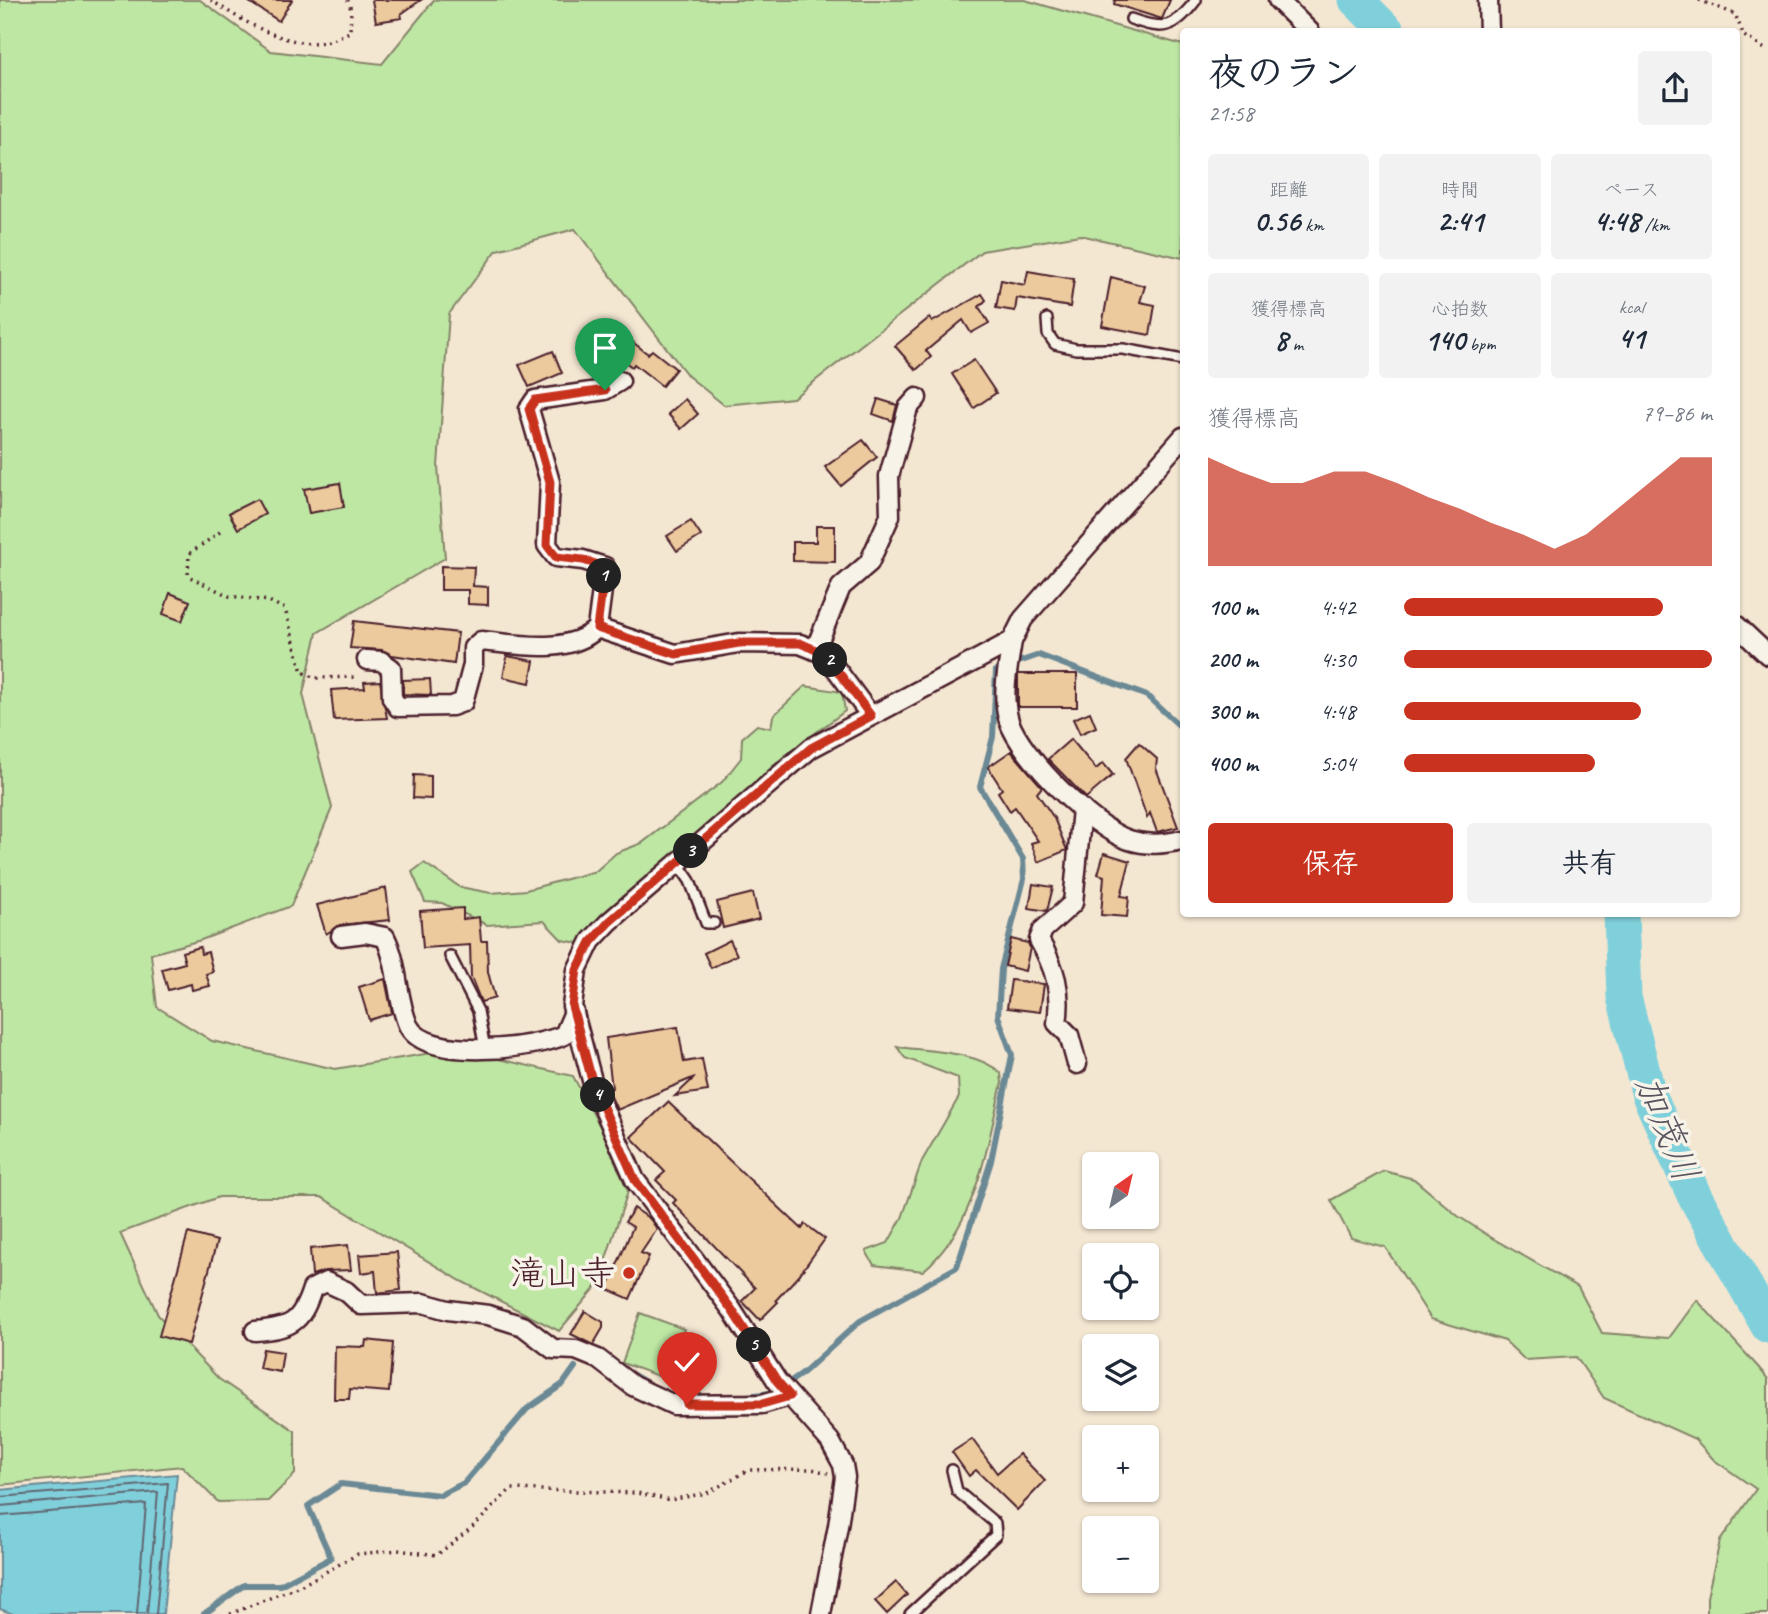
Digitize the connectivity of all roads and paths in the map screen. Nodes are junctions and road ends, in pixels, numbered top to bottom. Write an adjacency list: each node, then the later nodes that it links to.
1 (211, 0): 2 (path)
2 (348, 0)
3 (1196, 0): 7 (lane)
4 (1278, 0): 8 (street)
5 (1488, 0): 9 (street)
6 (1699, 0): 10 (path)
7 (1131, 19)
8 (1306, 28)
9 (1489, 28)
10 (1768, 51)
11 (1047, 319): 12 (lane)
12 (1180, 359)
13 (620, 382): 17 (street)
14 (916, 398): 20 (street)
15 (1180, 440): 19 (street)
16 (220, 532): 23 (path)
17 (597, 628): 20 (street); 23 (street)
18 (1740, 629): 21 (street)
19 (1012, 641): 24 (street); 25 (street)
20 (815, 650): 24 (street)
21 (1768, 655)
22 (367, 660): 23 (street)
23 (392, 677)
24 (871, 716): 27 (street)
25 (1082, 810): 26 (street); 33 (street)
26 (1180, 840)
27 (677, 862): 28 (lane); 31 (street)
28 (714, 923)
29 (341, 936): 32 (street)
30 (450, 956): 32 (lane)
31 (574, 1012): 32 (street); 35 (street)
32 (485, 1049)
33 (1077, 1065)
34 (255, 1331): 35 (street)
35 (784, 1390): 37 (street)
36 (952, 1470): 40 (lane)
37 (845, 1477): 38 (path); 39 (street)
38 (230, 1614)
39 (821, 1614)
40 (909, 1614)

